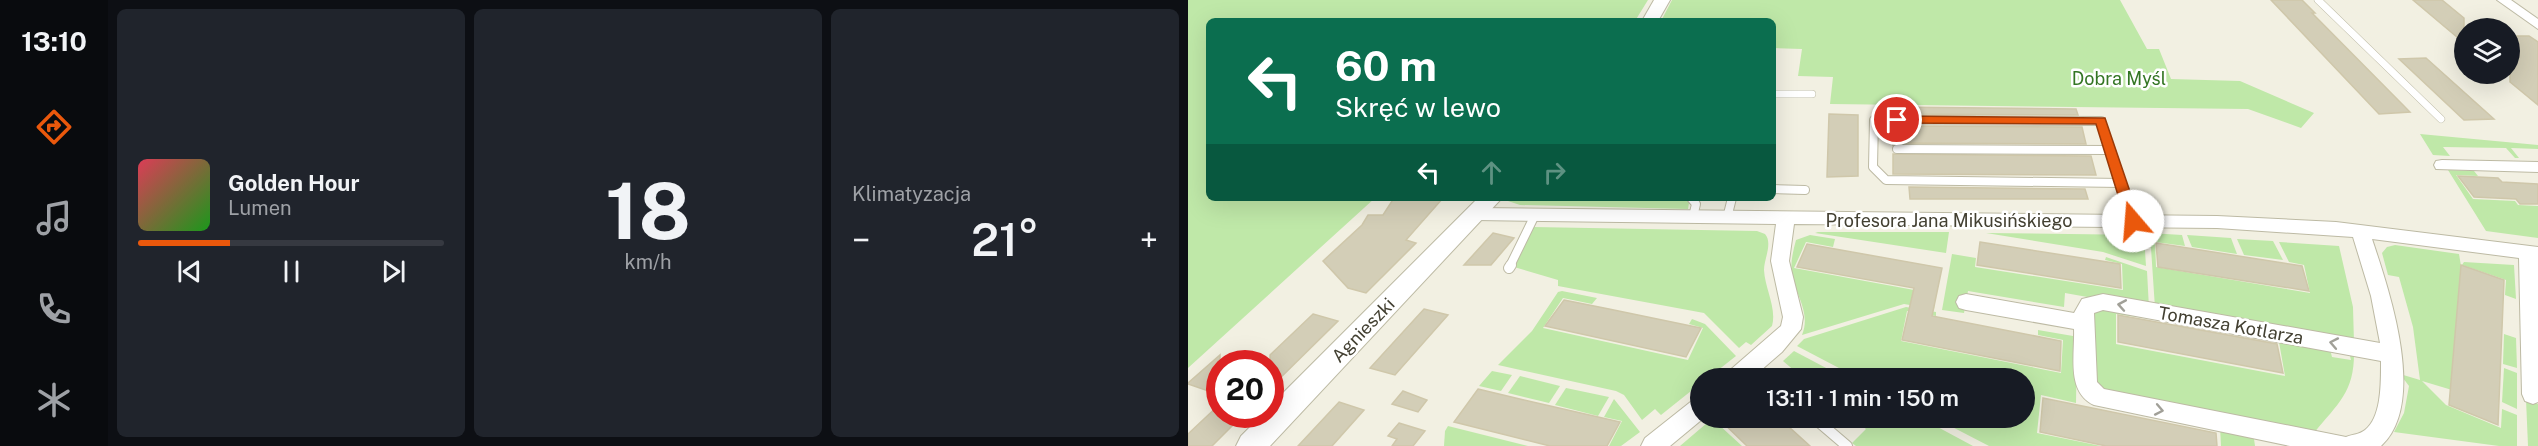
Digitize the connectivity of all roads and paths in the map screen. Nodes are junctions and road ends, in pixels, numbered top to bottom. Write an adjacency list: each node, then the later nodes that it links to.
1 (1662, 0): 6 (street)
2 (2318, 0): 10 (lane)
3 (2503, 0): 4 (street)
4 (2519, 12): 5 (street); 7 (street)
5 (2538, 14)
6 (1652, 18)
7 (2538, 25)
8 (1776, 94): 9 (lane)
9 (1812, 94)
10 (2441, 119)
11 (1897, 149): 12 (lane)
12 (2110, 150): 15 (lane); 15 (lane)
13 (2442, 165): 14 (street)
14 (2538, 167)
15 (2121, 183): 25 (lane)
16 (1776, 189): 17 (lane)
17 (1805, 189)
18 (1694, 201): 22 (lane)
19 (1731, 201): 23 (lane)
20 (1484, 206): 21 (street, Profesora Jana Mikusińskiego); 36 (street, Agnieszki)
21 (1535, 215): 22 (street, Profesora Jana Mikusińskiego); 28 (lane)
22 (1693, 217): 23 (street, Profesora Jana Mikusińskiego)
23 (1727, 218): 24 (street, Profesora Jana Mikusińskiego)
24 (1786, 218): 25 (street, Profesora Jana Mikusińskiego); 32 (street)
25 (2133, 221): 26 (street, Profesora Jana Mikusińskiego)
26 (2361, 232): 27 (street, Profesora Jana Mikusińskiego); 31 (street)
27 (2533, 254): 33 (street, Profesora Jana Mikusińskiego)
28 (1509, 268)
29 (1966, 302): 30 (street)
30 (2084, 322): 31 (street, Tomasza Kotlarza, one-way to 30); 39 (street, one-way to 39)
31 (2392, 354): 40 (street)
32 (1758, 368)
33 (2533, 394)
34 (1690, 416): 37 (street)
35 (1826, 428): 38 (lane)
36 (1251, 446)
37 (1653, 446)
38 (1847, 446)
39 (2343, 446)
40 (2350, 446)

